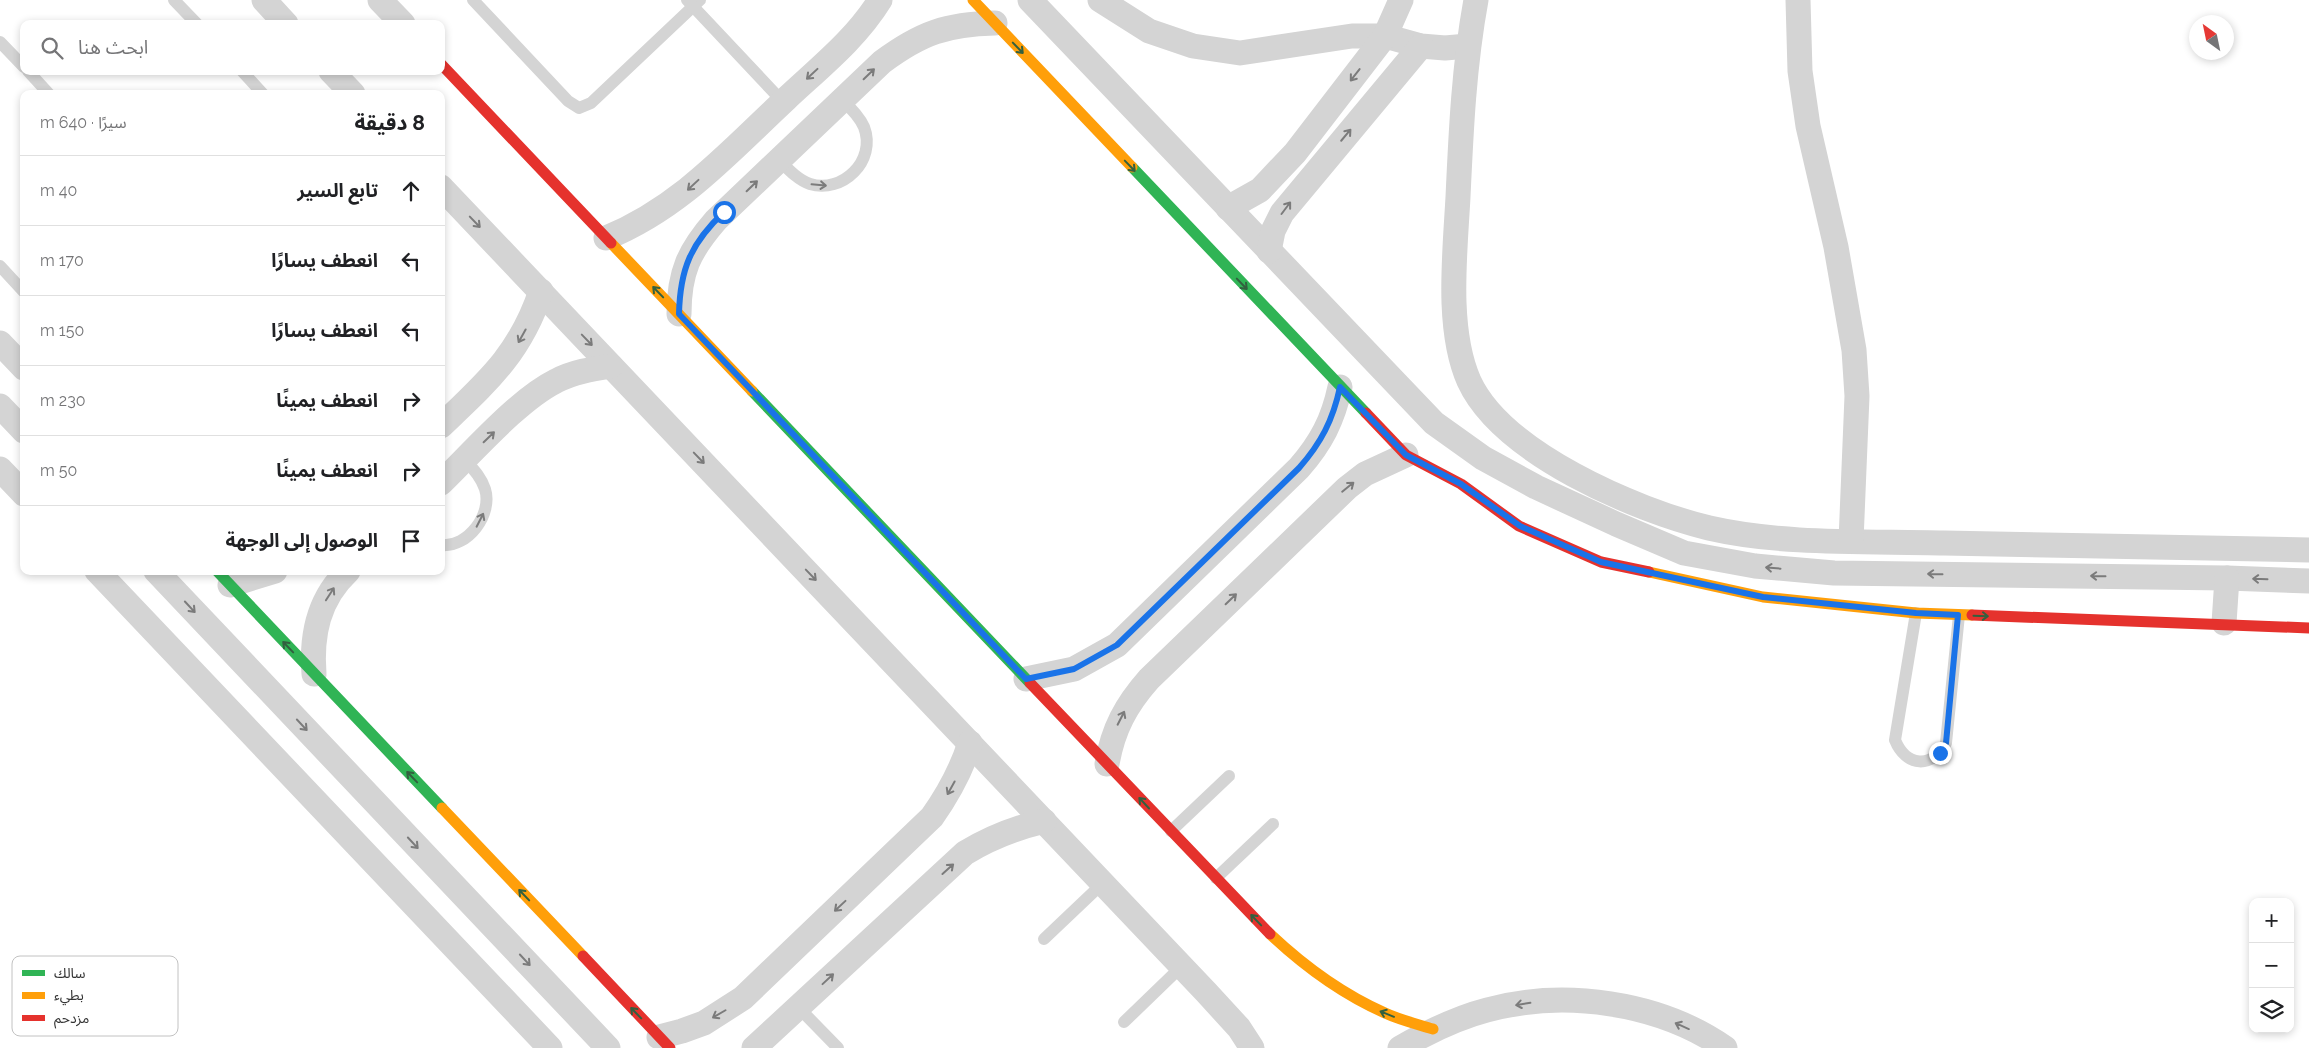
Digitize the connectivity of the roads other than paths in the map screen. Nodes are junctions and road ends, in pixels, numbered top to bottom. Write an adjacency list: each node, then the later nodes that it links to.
1 (174, 0): 13 (lane)
2 (264, 0): 14 (street)
3 (380, 0): 15 (street)
4 (473, 0): 12 (lane)
5 (880, 0): 30 (street, one-way to 30)
6 (973, 0): 16 (street)
7 (1030, 0): 33 (street)
8 (1100, 0): 17 (street)
9 (1401, 0): 17 (street)
10 (1476, 0): 20 (street)
11 (1798, 0): 52 (street)
12 (693, 2): 30 (lane)
13 (193, 20)
14 (282, 20)
15 (399, 20)
16 (995, 23): 29 (street, one-way to 16); 43 (street, one-way to 43)
17 (1385, 36): 19 (street); 33 (street, one-way to 33)
18 (0, 42): 21 (lane)
19 (1422, 46): 20 (street); 35 (street, one-way to 19)
20 (1468, 46): 52 (street)
21 (20, 63)
22 (445, 68): 34 (street)
23 (32, 75): 26 (lane)
24 (246, 75): 27 (lane)
25 (335, 75): 28 (street)
26 (45, 90)
27 (259, 90)
28 (349, 90)
29 (842, 100): 31 (street); 31 (lane, one-way to 29)
30 (783, 102): 34 (street, one-way to 34)
31 (779, 160): 39 (street, one-way to 31)
32 (445, 191): 38 (street, one-way to 38)
33 (1228, 208): 35 (street)
34 (606, 238): 39 (street, one-way to 34)
35 (1269, 251): 60 (street, one-way to 35)
36 (0, 266): 37 (lane)
37 (20, 288)
38 (541, 292): 42 (street, one-way to 42); 45 (street, one-way to 45)
39 (679, 314): 67 (street)
40 (0, 343): 41 (street)
41 (20, 364)
42 (611, 366): 48 (street, one-way to 42); 68 (street, one-way to 68)
43 (1340, 387): 47 (street); 67 (street)
44 (0, 406): 46 (street)
45 (445, 422)
46 (20, 427)
47 (1406, 455): 62 (street); 69 (street, one-way to 47)
48 (465, 460): 50 (street); 53 (lane, one-way to 48)
49 (0, 469): 51 (street)
50 (445, 479)
51 (20, 490)
52 (1851, 541): 54 (street)
53 (445, 545)
54 (2309, 550)
55 (101, 575): 82 (street)
56 (160, 575): 83 (street, one-way to 83)
57 (265, 575): 59 (street)
58 (345, 575): 66 (street, one-way to 58)
59 (223, 578): 66 (street, one-way to 59)
60 (2227, 578): 61 (street, one-way to 60); 64 (street)
61 (2309, 581)
62 (1916, 613): 63 (street); 63 (lane)
63 (1958, 615): 64 (street, one-way to 64)
64 (2224, 623): 65 (street)
65 (2309, 628)
66 (314, 674): 81 (street, one-way to 66)
67 (1026, 679): 69 (street)
68 (970, 743): 71 (street); 81 (street, one-way to 81)
69 (1107, 764): 73 (street, one-way to 69)
70 (1229, 776): 73 (lane)
71 (1044, 821): 75 (street); 78 (street, one-way to 71)
72 (1273, 824): 74 (lane)
73 (1171, 831): 74 (street)
74 (1216, 878): 80 (street, one-way to 74)
75 (1103, 883): 76 (lane); 77 (street)
76 (1044, 939)
77 (1182, 966): 79 (lane); 86 (street)
78 (798, 1007): 84 (street); 85 (lane)
79 (1124, 1022)
80 (1433, 1029): 87 (street); 88 (street, one-way to 80)
81 (664, 1042)
82 (550, 1048)
83 (608, 1048)
84 (754, 1048)
85 (838, 1048)
86 (1252, 1048)
87 (1400, 1048)
88 (1725, 1048)

